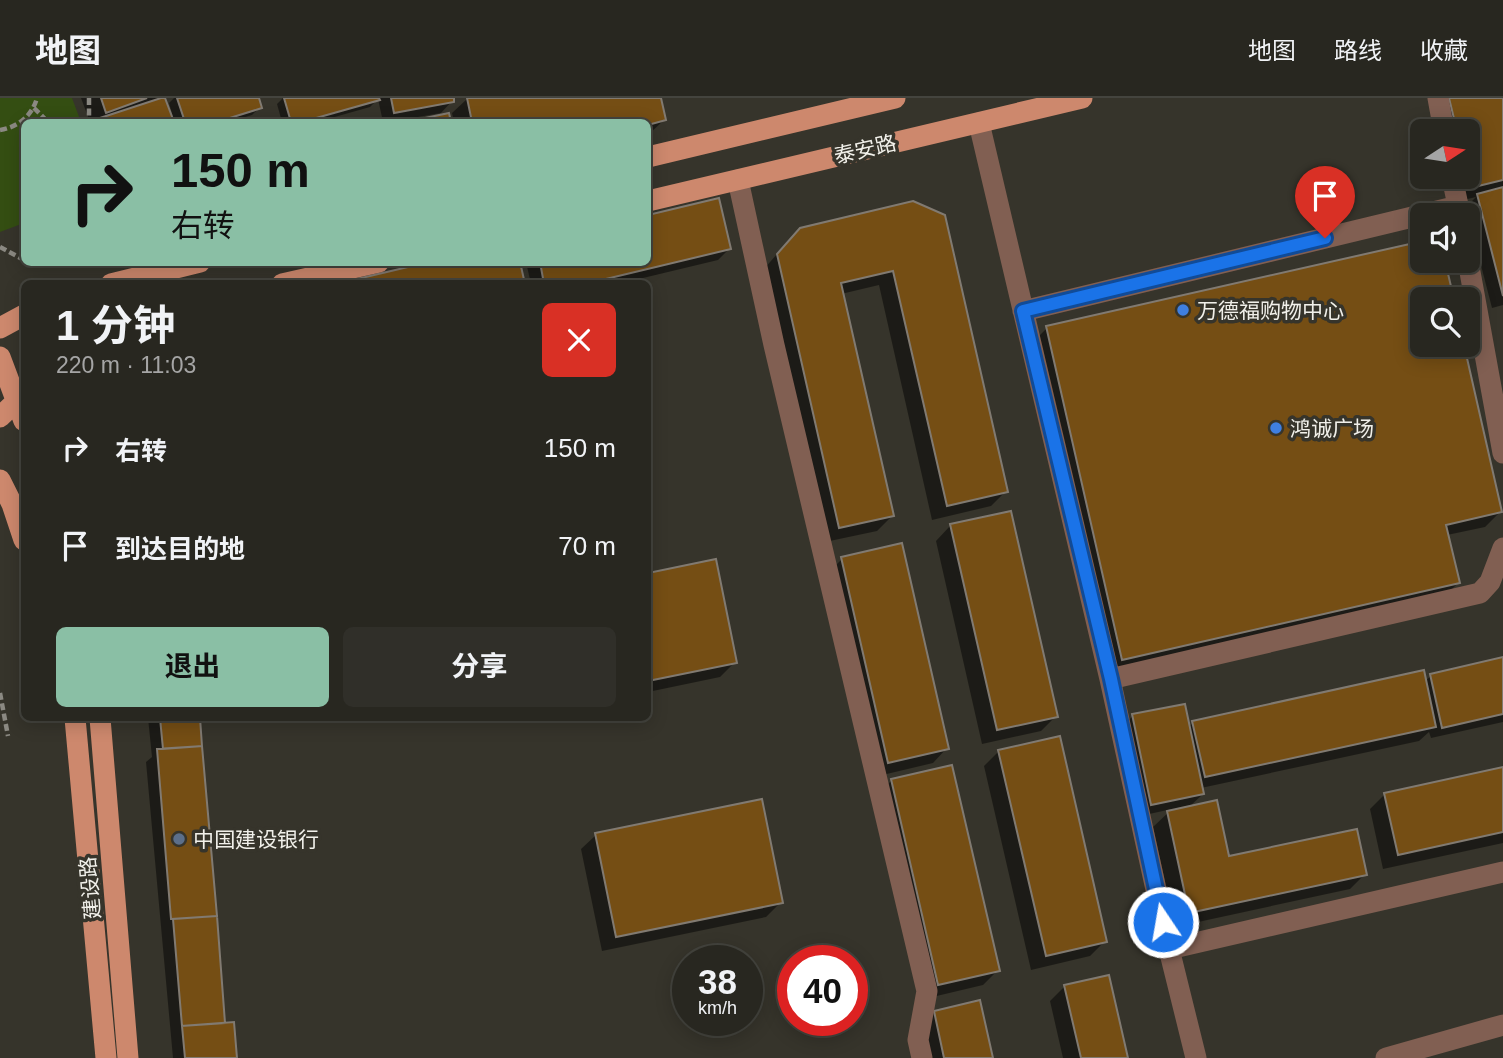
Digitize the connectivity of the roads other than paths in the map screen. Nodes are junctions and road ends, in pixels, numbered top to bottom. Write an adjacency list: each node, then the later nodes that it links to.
1 (895, 98): 6 (main road, 泰安路)
2 (1083, 98): 5 (main road, 泰安路)
3 (1438, 98): 4 (street)
4 (1442, 119)
5 (979, 122): 7 (main road, 泰安路); 15 (street)
6 (651, 155)
7 (738, 180): 8 (main road, 泰安路); 34 (street)
8 (651, 200)
9 (1410, 222): 15 (street)
10 (184, 266): 13 (main road)
11 (361, 266): 14 (main road)
12 (1470, 273): 22 (street)
13 (127, 280)
14 (300, 280)
15 (1023, 311): 26 (street)
16 (21, 317): 17 (main road)
17 (0, 328)
18 (0, 357): 19 (main road)
19 (21, 403)
20 (21, 406): 21 (main road)
21 (0, 417)
22 (1503, 453)
23 (0, 480): 24 (main road)
24 (21, 531)
25 (1503, 548): 26 (street)
26 (1111, 679): 30 (street)
27 (75, 721): 32 (main road, 建设路)
28 (100, 721): 33 (main road, 建设路)
29 (1503, 872): 30 (street)
30 (1169, 949): 35 (street)
31 (1503, 1025): 36 (street)
32 (106, 1058)
33 (128, 1058)
34 (922, 1058)
35 (1196, 1058)
36 (1386, 1058)

